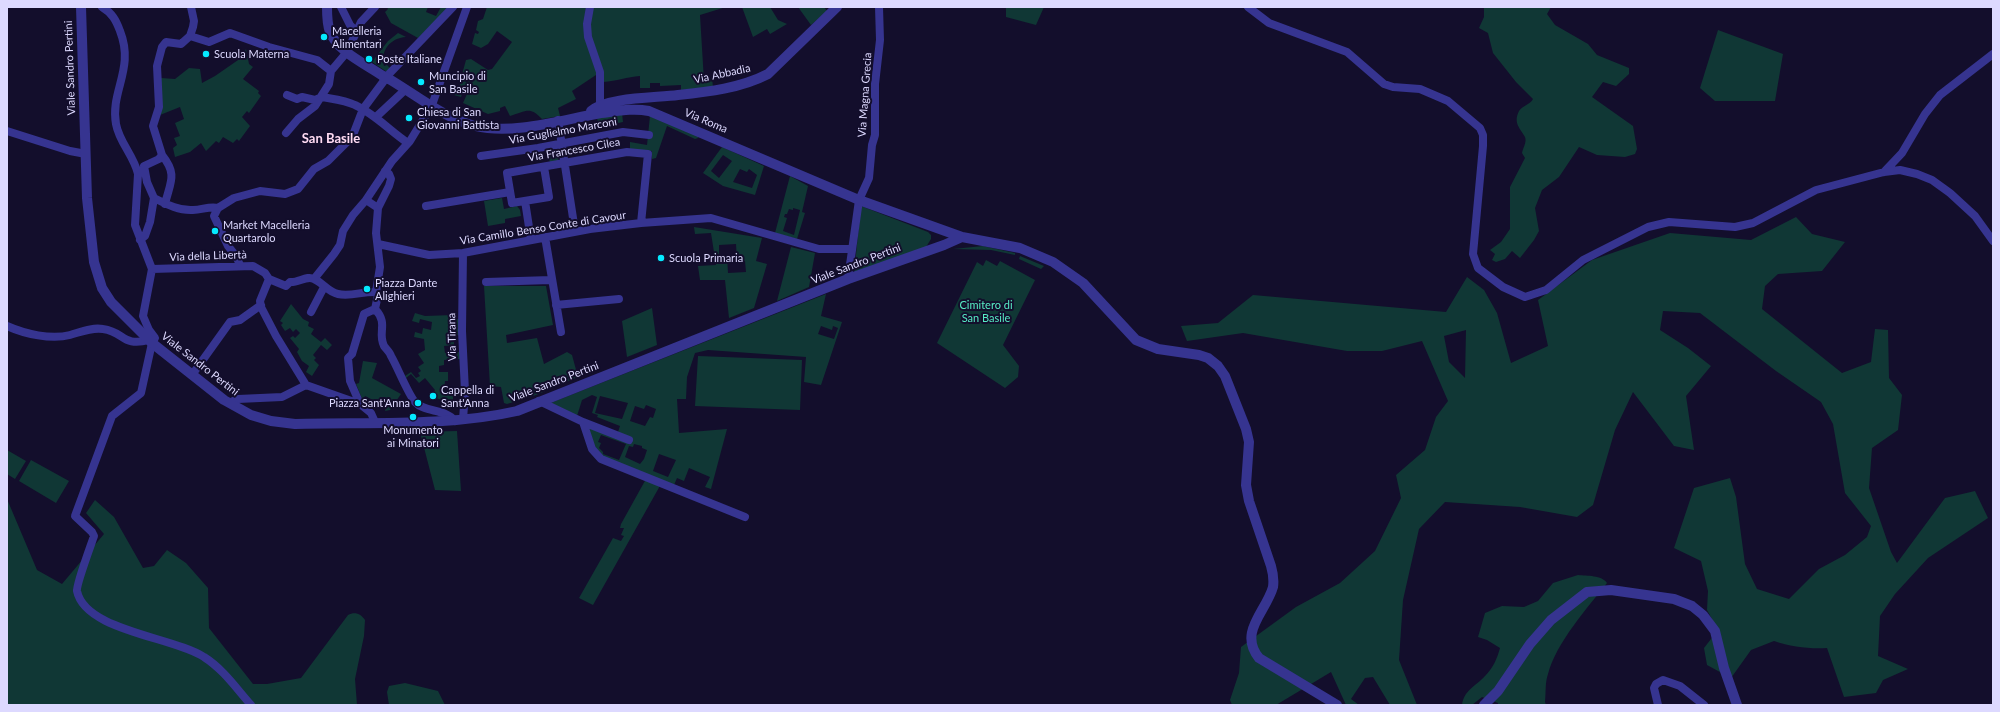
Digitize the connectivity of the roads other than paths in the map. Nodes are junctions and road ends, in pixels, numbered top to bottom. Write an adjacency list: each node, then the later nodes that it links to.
1 (81, 7): 33 (street, Viale Sandro Pertini)
2 (102, 7): 53 (street)
3 (191, 7): 14 (street)
4 (327, 7): 15 (street, Via Roma)
5 (341, 7): 13 (street)
6 (375, 7): 13 (street)
7 (453, 7): 18 (street)
8 (467, 7): 22 (street)
9 (590, 7): 23 (street)
10 (837, 7): 23 (street, Via Abbadia)
11 (879, 7): 43 (street, Via Magna Grecia)
12 (1248, 7): 39 (street)
13 (356, 30): 15 (street)
14 (190, 36): 17 (street); 34 (street)
15 (347, 52): 17 (street); 18 (street, Via Roma)
16 (1993, 54): 39 (street)
17 (331, 71): 21 (street)
18 (385, 79): 19 (street, Via Roma); 24 (street)
19 (406, 89): 22 (street, Via Roma); 26 (street)
20 (287, 95): 21 (street)
21 (322, 96): 24 (street); 29 (street)
22 (432, 105): 27 (street, Via Roma); 31 (street)
23 (600, 105): 25 (street)
24 (363, 109): 26 (street); 47 (street)
25 (591, 115): 27 (street, Via Roma); 43 (street, Via Roma)
26 (376, 117): 31 (street)
27 (558, 120): 32 (street)
28 (7, 131): 33 (street)
29 (286, 133)
30 (649, 135): 32 (street, Via Guglielmo Marconi)
31 (408, 143): 38 (street)
32 (560, 144): 35 (street, Via Guglielmo Marconi); 36 (street)
33 (86, 154): 75 (street, Viale Sandro Pertini)
34 (162, 154): 41 (street); 45 (street)
35 (481, 156)
36 (563, 164): 37 (street, Via Francesco Cilea); 49 (street, Via Francesco Cilea); 50 (street)
37 (544, 167): 40 (street, Via Francesco Cilea); 44 (street)
38 (385, 171): 42 (street); 48 (street)
39 (1884, 172): 55 (street)
40 (510, 192): 44 (street); 46 (street)
41 (154, 198): 45 (street); 53 (street)
42 (366, 200): 48 (street); 62 (street)
43 (859, 200): 51 (street, Via Roma); 57 (street, Via Magna Grecia)
44 (525, 201): 54 (street)
45 (165, 204): 47 (street)
46 (426, 206)
47 (218, 208): 59 (street)
48 (378, 208): 56 (street)
49 (641, 223): 50 (street, Via Camillo Benso Conte di Cavour); 57 (street, Via Camillo Benso Conte di Cavour)
50 (575, 231): 52 (street, Via Camillo Benso Conte di Cavour)
51 (962, 236): 61 (street, Viale Sandro Pertini); 87 (street, Via Roma)
52 (545, 237): 54 (street, Via Camillo Benso Conte di Cavour); 64 (street)
53 (140, 240): 60 (street)
54 (531, 240): 58 (street, Via Camillo Benso Conte di Cavour)
55 (1993, 240)
56 (378, 244): 58 (street, Via Camillo Benso Conte di Cavour); 67 (street)
57 (852, 250): 61 (street, Via Magna Grecia)
58 (463, 253): 81 (street, Via Tirana)
59 (240, 265): 60 (street, Via della Libertà); 63 (street, Via della Libertà)
60 (152, 269): 75 (street)
61 (848, 278): 78 (street, Viale Sandro Pertini)
62 (314, 279): 63 (street, Via della Libertà); 66 (street)
63 (269, 280): 69 (street)
64 (552, 280): 65 (street); 70 (street)
65 (486, 282)
66 (324, 287): 67 (street); 72 (street)
67 (376, 292): 71 (street)
68 (619, 299): 70 (street)
69 (261, 305): 76 (street); 77 (street)
70 (556, 305): 74 (street)
71 (375, 309): 80 (street); 81 (street)
72 (311, 312)
73 (7, 326): 75 (street)
74 (561, 332)
75 (151, 341): 76 (street, Viale Sandro Pertini); 86 (street)
76 (192, 375): 79 (street, Viale Sandro Pertini)
77 (306, 384): 79 (street); 80 (street)
78 (539, 401): 81 (street, Viale Sandro Pertini); 83 (street)
79 (230, 403): 82 (street, Viale Sandro Pertini)
80 (360, 404): 82 (street)
81 (459, 421): 82 (street, Viale Sandro Pertini)
82 (375, 422)
83 (583, 422): 84 (street); 85 (street)
84 (629, 440)
85 (745, 517)
86 (251, 705)
87 (1337, 705)
88 (1484, 705): 91 (street)
89 (1658, 705): 90 (street)
90 (1704, 705)
91 (1737, 705)

